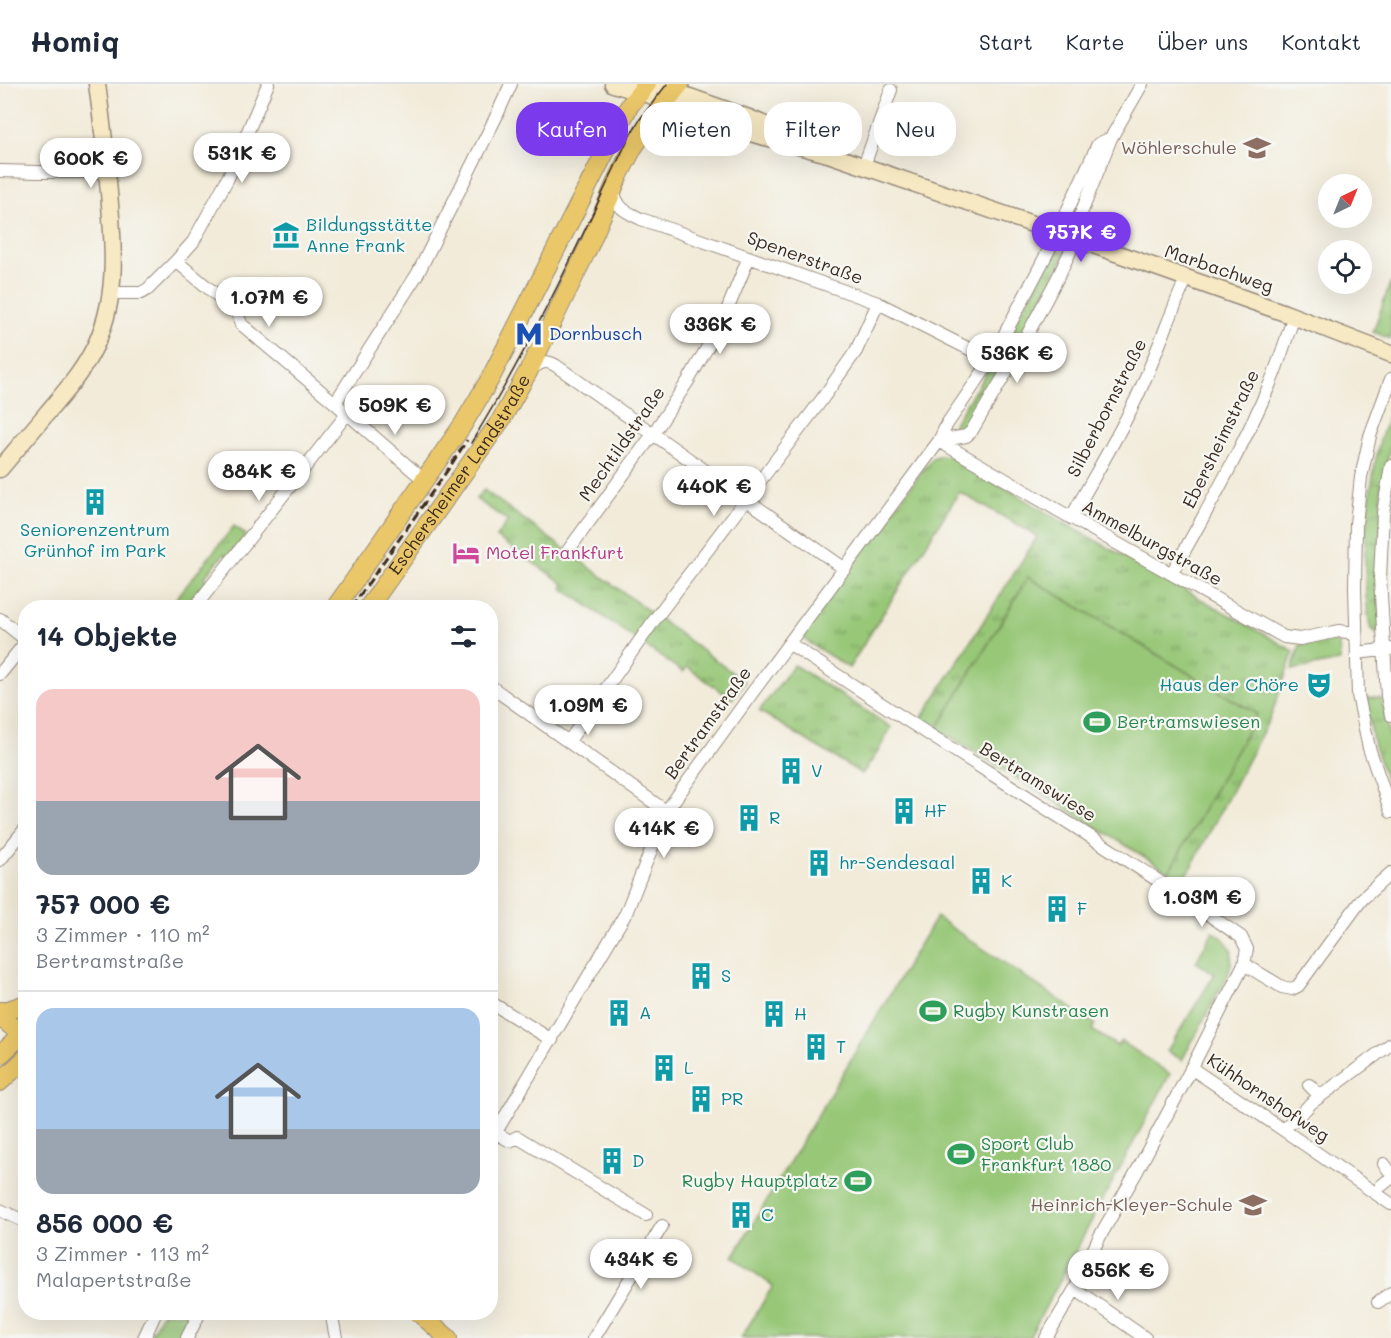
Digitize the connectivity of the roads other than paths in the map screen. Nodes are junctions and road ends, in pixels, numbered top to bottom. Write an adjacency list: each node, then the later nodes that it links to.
1 (97, 84): 11 (main road)
2 (268, 84): 15 (street)
3 (511, 84): 24 (street)
4 (613, 84): 6 (main road, Marbachweg)
5 (1142, 84): 13 (street)
6 (647, 87): 8 (main road, Marbachweg); 30 (main road, Eschersheimer Landstraße)
7 (891, 90): 9 (street)
8 (673, 92): 9 (main road, Marbachweg); 12 (main road, Eschersheimer Landstraße)
9 (864, 166): 13 (main road, Marbachweg)
10 (0, 171): 11 (street)
11 (107, 172): 17 (main road)
12 (613, 190): 14 (street, Spenerstraße); 22 (main road, Eschersheimer Landstraße)
13 (1066, 236): 16 (main road, Marbachweg); 21 (street, Bertramstraße); 27 (street)
14 (749, 257): 18 (street, Spenerstraße); 26 (street, Mechtildstraße)
15 (176, 261): 17 (street); 24 (street)
16 (1186, 279): 19 (main road, Marbachweg); 33 (street, Silberbornstraße)
17 (112, 292): 29 (main road)
18 (878, 303): 21 (street, Spenerstraße); 31 (street)
19 (1294, 316): 20 (main road, Marbachweg); 36 (street, Ebersheimstraße)
20 (1391, 354)
21 (991, 360): 27 (street, Bertramstraße)
22 (529, 370): 26 (street); 39 (main road, Eschersheimer Landstraße)
23 (1391, 379): 42 (street)
24 (335, 403): 25 (street)
25 (347, 414): 30 (street); 37 (street)
26 (653, 434): 31 (street); 34 (street, Mechtildstraße)
27 (939, 441): 33 (street, Ammelburgstraße); 35 (street, Bertramstraße)
28 (1391, 466): 32 (street)
29 (0, 469)
30 (424, 480): 38 (main road, Eschersheimer Landstraße)
31 (747, 499): 35 (street); 50 (street)
32 (1387, 514): 44 (street)
33 (1071, 518): 36 (street, Ammelburgstraße)
34 (567, 552)
35 (845, 569): 43 (street, Bertramstraße)
36 (1172, 573): 42 (street, Ammelburgstraße)
37 (200, 600)
38 (341, 600)
39 (377, 600)
40 (0, 619): 41 (street)
41 (18, 634)
42 (1356, 637): 46 (street)
43 (789, 644): 51 (street, Bertramstraße); 56 (street, Bertramswiese)
44 (1387, 649): 46 (street); 49 (street)
45 (18, 651): 47 (street)
46 (1357, 653): 52 (street)
47 (0, 674)
48 (498, 692): 50 (street)
49 (1391, 715)
50 (569, 741): 51 (street)
51 (667, 812): 62 (street, Bertramstraße)
52 (1391, 812)
53 (18, 838): 54 (street)
54 (0, 860)
55 (1391, 873): 56 (street)
56 (1244, 964): 65 (street, Kühhornshofweg)
57 (18, 1007): 59 (main road)
58 (498, 1007): 62 (street)
59 (0, 1011)
60 (0, 1017): 61 (main road)
61 (14, 1040)
62 (552, 1040): 69 (street, Bertramstraße)
63 (1391, 1044): 68 (street)
64 (18, 1065): 66 (main road)
65 (1191, 1068): 70 (street, Kühhornshofweg); 77 (street)
66 (0, 1082)
67 (1309, 1085): 68 (street)
68 (1315, 1100): 70 (street)
69 (498, 1129)
70 (1284, 1130): 72 (street, Kühhornshofweg)
71 (498, 1138): 74 (street)
72 (1391, 1204)
73 (0, 1210): 75 (street)
74 (646, 1215)
75 (18, 1218)
76 (662, 1226): 90 (street)
77 (1074, 1289): 91 (street); 92 (street)
78 (1391, 1293): 79 (street)
79 (1378, 1302)
80 (152, 1320): 85 (street)
81 (196, 1320): 86 (street)
82 (333, 1320): 87 (street)
83 (427, 1320): 88 (main road)
84 (442, 1320): 89 (main road)
85 (144, 1338)
86 (187, 1338)
87 (336, 1338)
88 (448, 1338)
89 (462, 1338)
90 (594, 1338)
91 (1046, 1338)
92 (1145, 1338)

